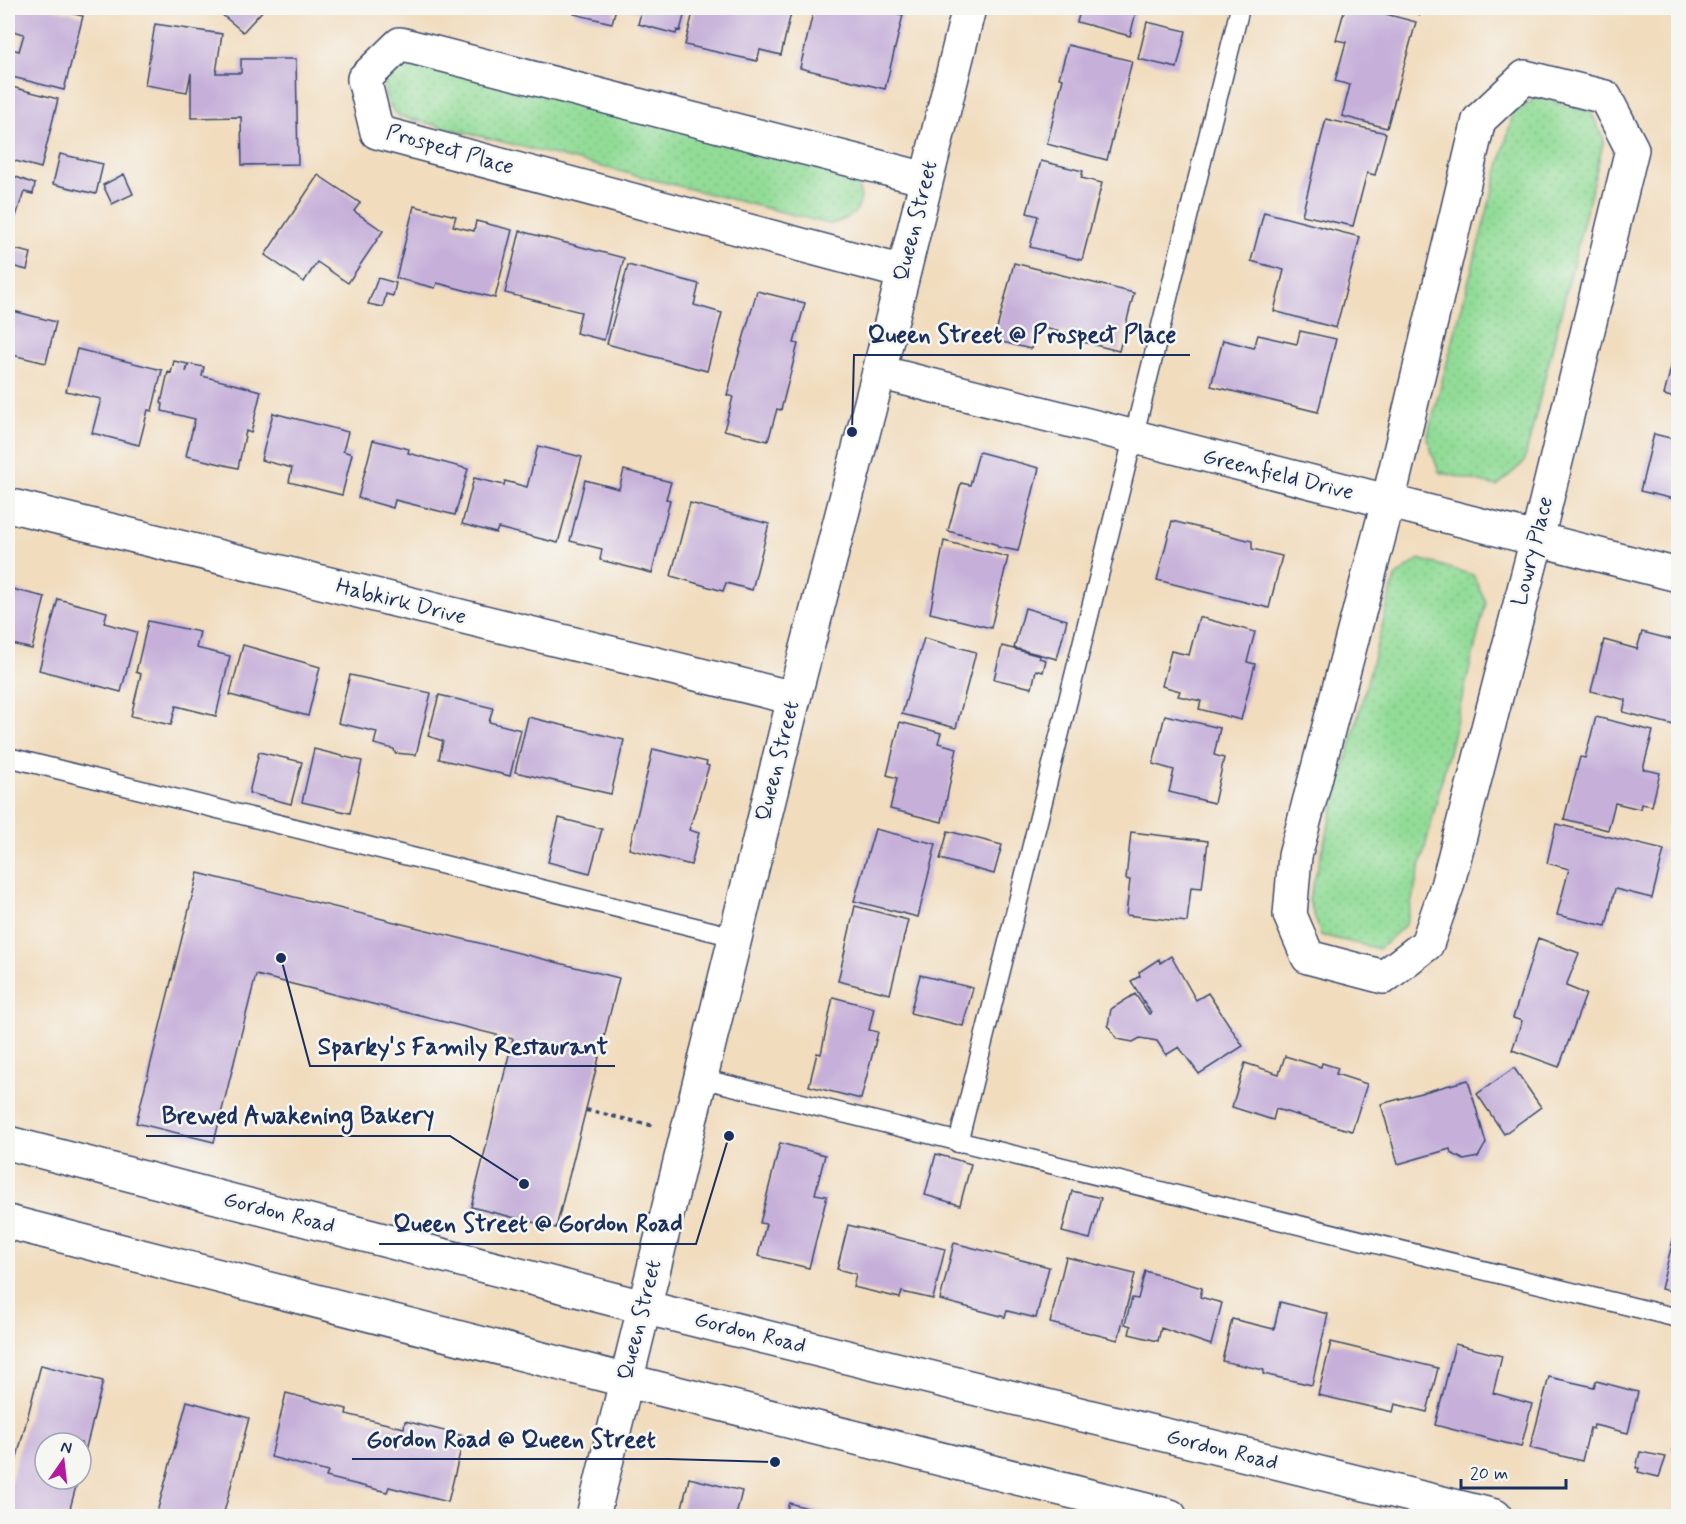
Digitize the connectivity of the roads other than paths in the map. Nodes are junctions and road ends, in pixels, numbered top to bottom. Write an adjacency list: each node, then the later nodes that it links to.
1 (969, 8): 3 (street, Queen Street)
2 (1240, 8): 6 (lane)
3 (926, 179): 4 (street, Queen Street); 4 (street, Prospect Place)
4 (903, 272): 5 (street, Queen Street)
5 (879, 372): 6 (street, Greenfield Drive); 11 (street, Queen Street)
6 (1134, 439): 7 (street, Greenfield Drive); 16 (lane)
7 (1388, 502): 9 (street, Greenfield Drive); 9 (street, Lowry Place); 9 (street, Lowry Place)
8 (8, 505): 11 (street, Habkirk Drive)
9 (1537, 539): 10 (street, Greenfield Drive)
10 (1678, 575)
11 (794, 698): 13 (street, Queen Street)
12 (8, 757): 13 (lane)
13 (735, 936): 14 (street, Queen Street)
14 (700, 1078): 16 (lane); 18 (street, Queen Street)
15 (8, 1143): 18 (street, Gordon Road)
16 (958, 1143): 19 (lane)
17 (8, 1222): 20 (street)
18 (643, 1307): 20 (street, Queen Street); 23 (street, Gordon Road)
19 (1678, 1318)
20 (624, 1380): 21 (street, Queen Street); 22 (street)
21 (593, 1516)
22 (1170, 1516)
23 (1495, 1516)

